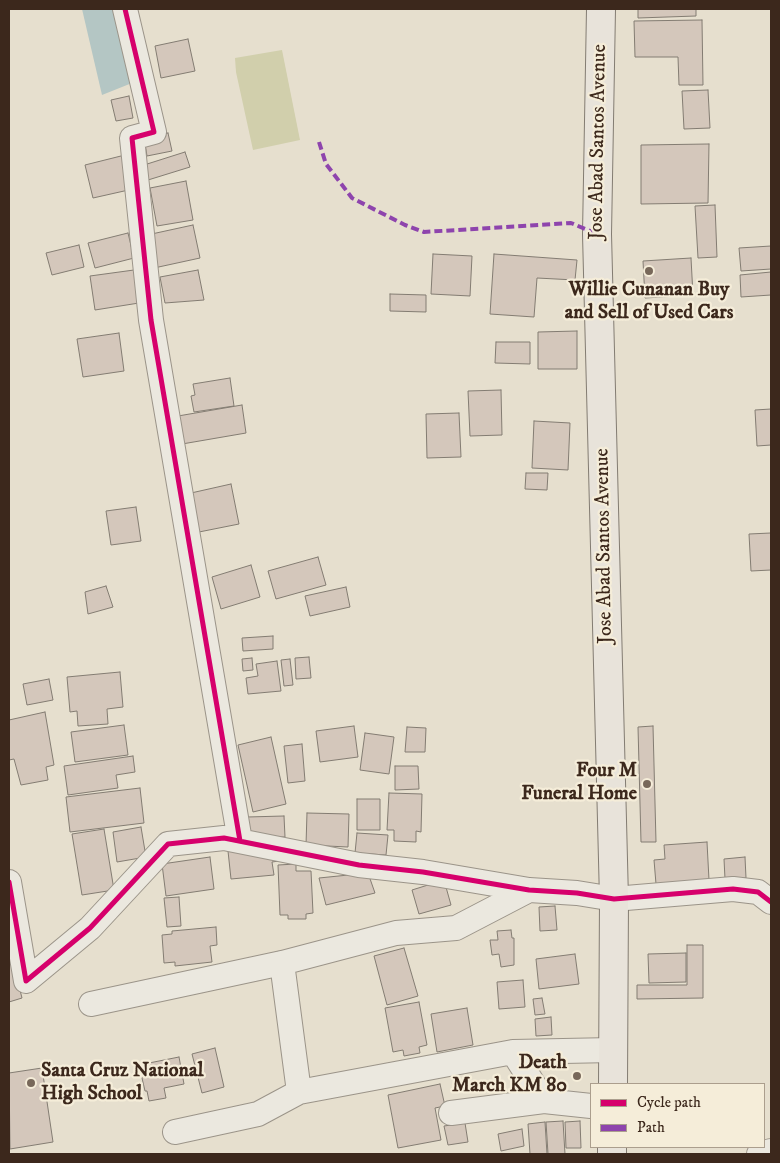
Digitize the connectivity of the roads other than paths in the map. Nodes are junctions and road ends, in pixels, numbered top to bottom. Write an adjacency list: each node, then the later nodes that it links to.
1 (125, 9): 3 (street)
2 (601, 9): 6 (main road, Jose Abad Santos Avenue)
3 (240, 841): 4 (street); 5 (street)
4 (9, 882)
5 (529, 890): 6 (street); 8 (street)
6 (614, 899): 7 (street); 10 (main road, Jose Abad Santos Avenue)
7 (771, 902)
8 (282, 963): 9 (street); 13 (street)
9 (91, 1004)
10 (613, 1050): 11 (street); 12 (main road, Jose Abad Santos Avenue)
11 (514, 1052): 13 (street); 14 (street)
12 (613, 1083)
13 (299, 1092): 17 (street)
14 (544, 1101): 15 (street); 16 (street)
15 (590, 1106)
16 (451, 1112)
17 (175, 1132)
18 (771, 1151): 19 (street)
19 (759, 1154)

